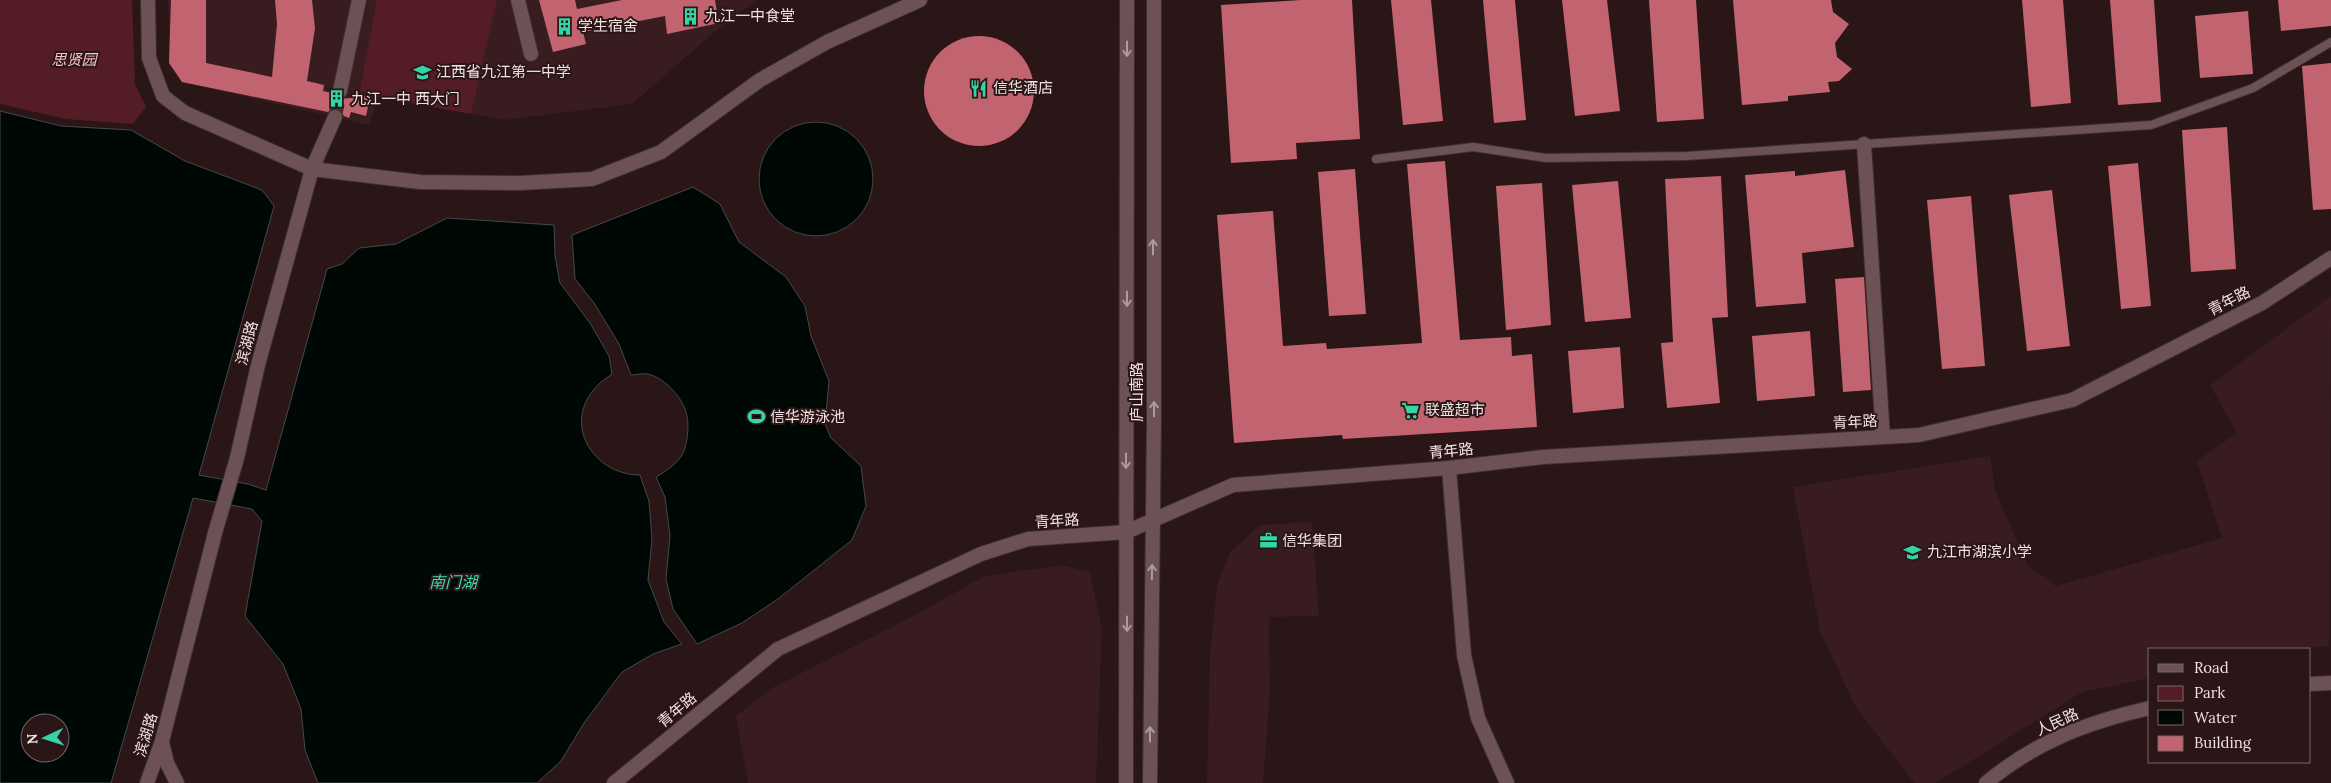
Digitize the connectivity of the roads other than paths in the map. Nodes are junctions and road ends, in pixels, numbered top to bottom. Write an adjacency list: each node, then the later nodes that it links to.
1 (148, 0): 13 (street)
2 (359, 0): 9 (street)
3 (518, 0): 8 (street)
4 (920, 0): 13 (street)
5 (1127, 0): 18 (street, 庐山南路, one-way to 18)
6 (1154, 0): 17 (street, 庐山南路, one-way to 6)
7 (2331, 42): 11 (lane)
8 (531, 54)
9 (340, 91)
10 (334, 117): 13 (street, 滨湖路)
11 (1864, 144): 12 (lane); 15 (street)
12 (1376, 159)
13 (312, 169): 22 (street, 滨湖路)
14 (2331, 258): 15 (street, 青年路)
15 (1883, 437): 16 (street, 青年路)
16 (1449, 468): 17 (street, 青年路); 28 (street)
17 (1152, 521): 18 (street, 青年路); 27 (street, 庐山南路, one-way to 17)
18 (1126, 532): 25 (street, 青年路); 26 (street, 庐山南路, one-way to 26)
19 (2331, 683): 20 (street)
20 (2311, 684)
21 (2148, 708): 29 (street, 人民路)
22 (162, 741): 23 (street, 滨湖路); 24 (street)
23 (147, 783)
24 (177, 783)
25 (614, 783)
26 (1126, 783)
27 (1150, 783)
28 (1507, 783)
29 (1986, 783)

